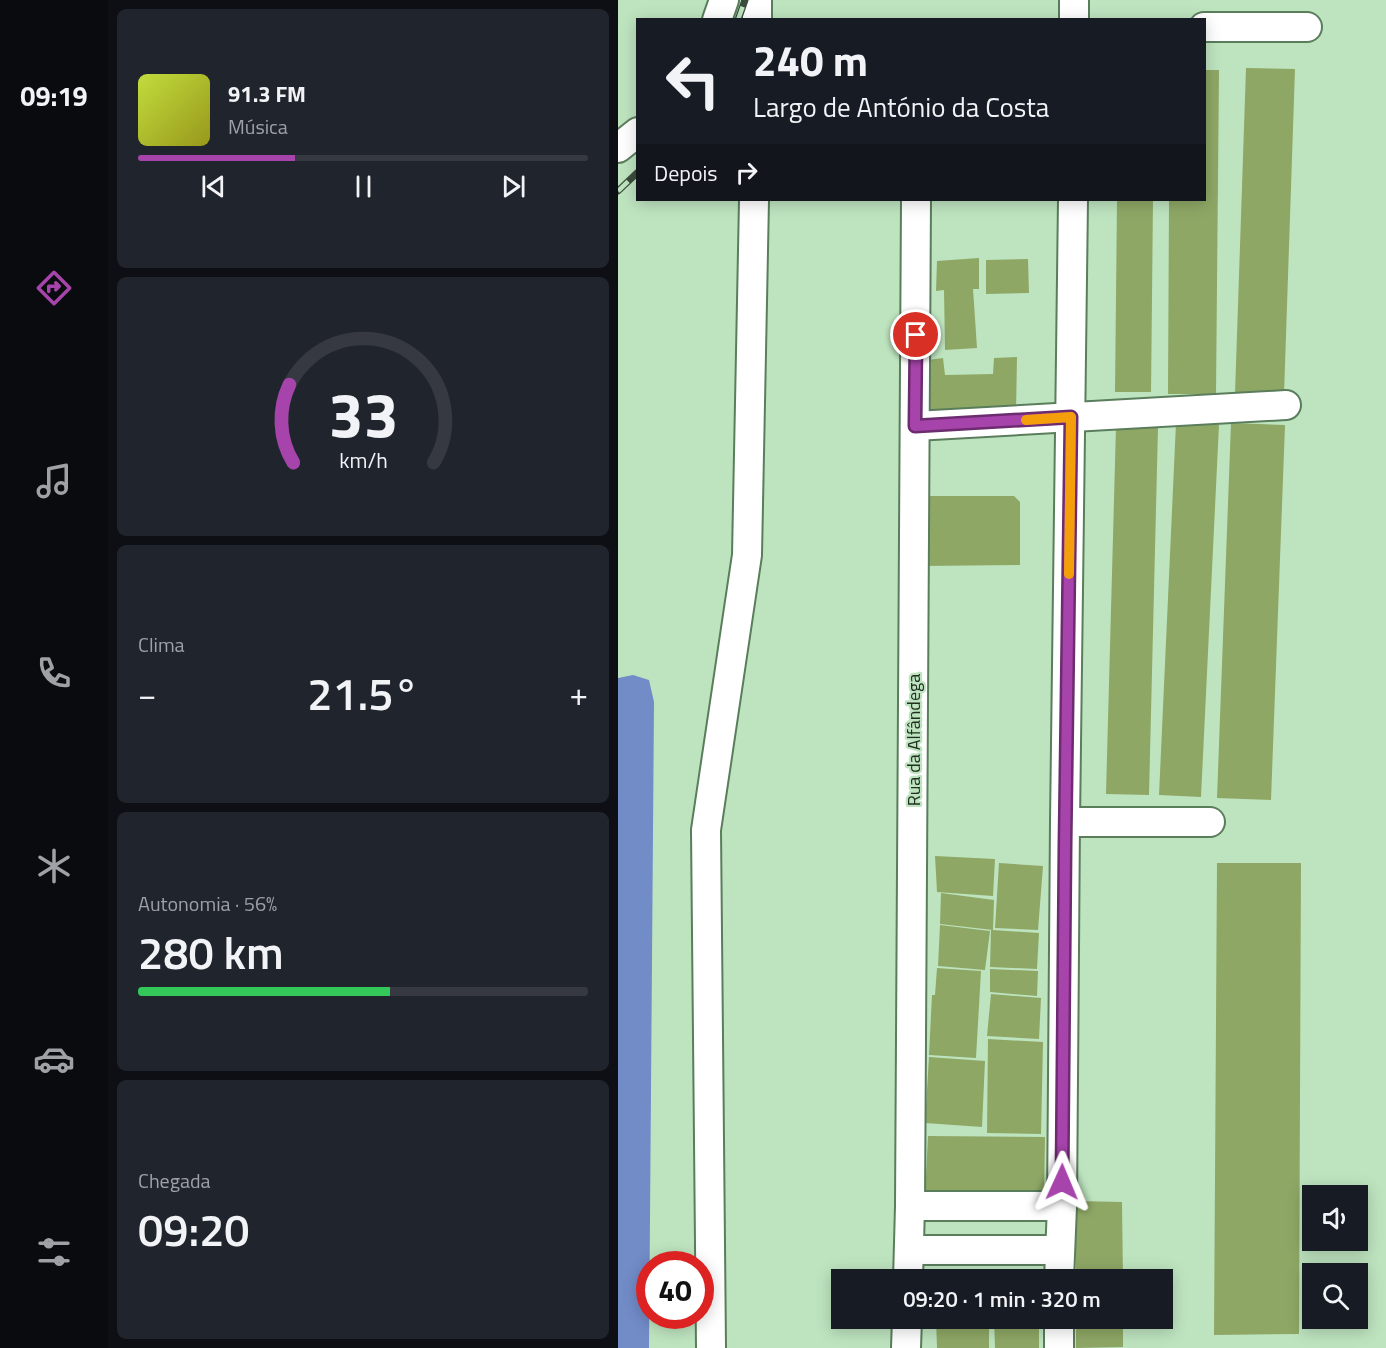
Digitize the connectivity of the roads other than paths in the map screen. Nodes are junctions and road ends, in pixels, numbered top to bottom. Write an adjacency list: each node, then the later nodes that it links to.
1 (724, 0): 4 (street)
2 (756, 0): 5 (street)
3 (1074, 0): 6 (street)
4 (718, 18)
5 (757, 18)
6 (1074, 18)
7 (1206, 27): 8 (street)
8 (1307, 27)
9 (636, 134): 10 (street)
10 (618, 148)
11 (754, 201): 29 (street)
12 (916, 201): 16 (street, Rua da Alfândega)
13 (1073, 201): 15 (street)
14 (1286, 405): 15 (street)
15 (1071, 417): 16 (street); 17 (street)
16 (915, 426): 19 (street, Rua da Alfândega)
17 (1065, 822): 18 (street); 21 (street)
18 (1210, 822)
19 (919, 1206): 20 (street); 23 (street, Rua da Alfândega)
20 (1024, 1206): 21 (street); 22 (street)
21 (1062, 1206): 24 (street)
22 (1024, 1250): 23 (street); 24 (street)
23 (919, 1251): 25 (street, Rua da Alfândega)
24 (1060, 1251): 26 (street)
25 (912, 1269)
26 (1059, 1269)
27 (907, 1329): 30 (street)
28 (1059, 1329): 31 (street)
29 (711, 1348)
30 (906, 1348)
31 (1059, 1348)

